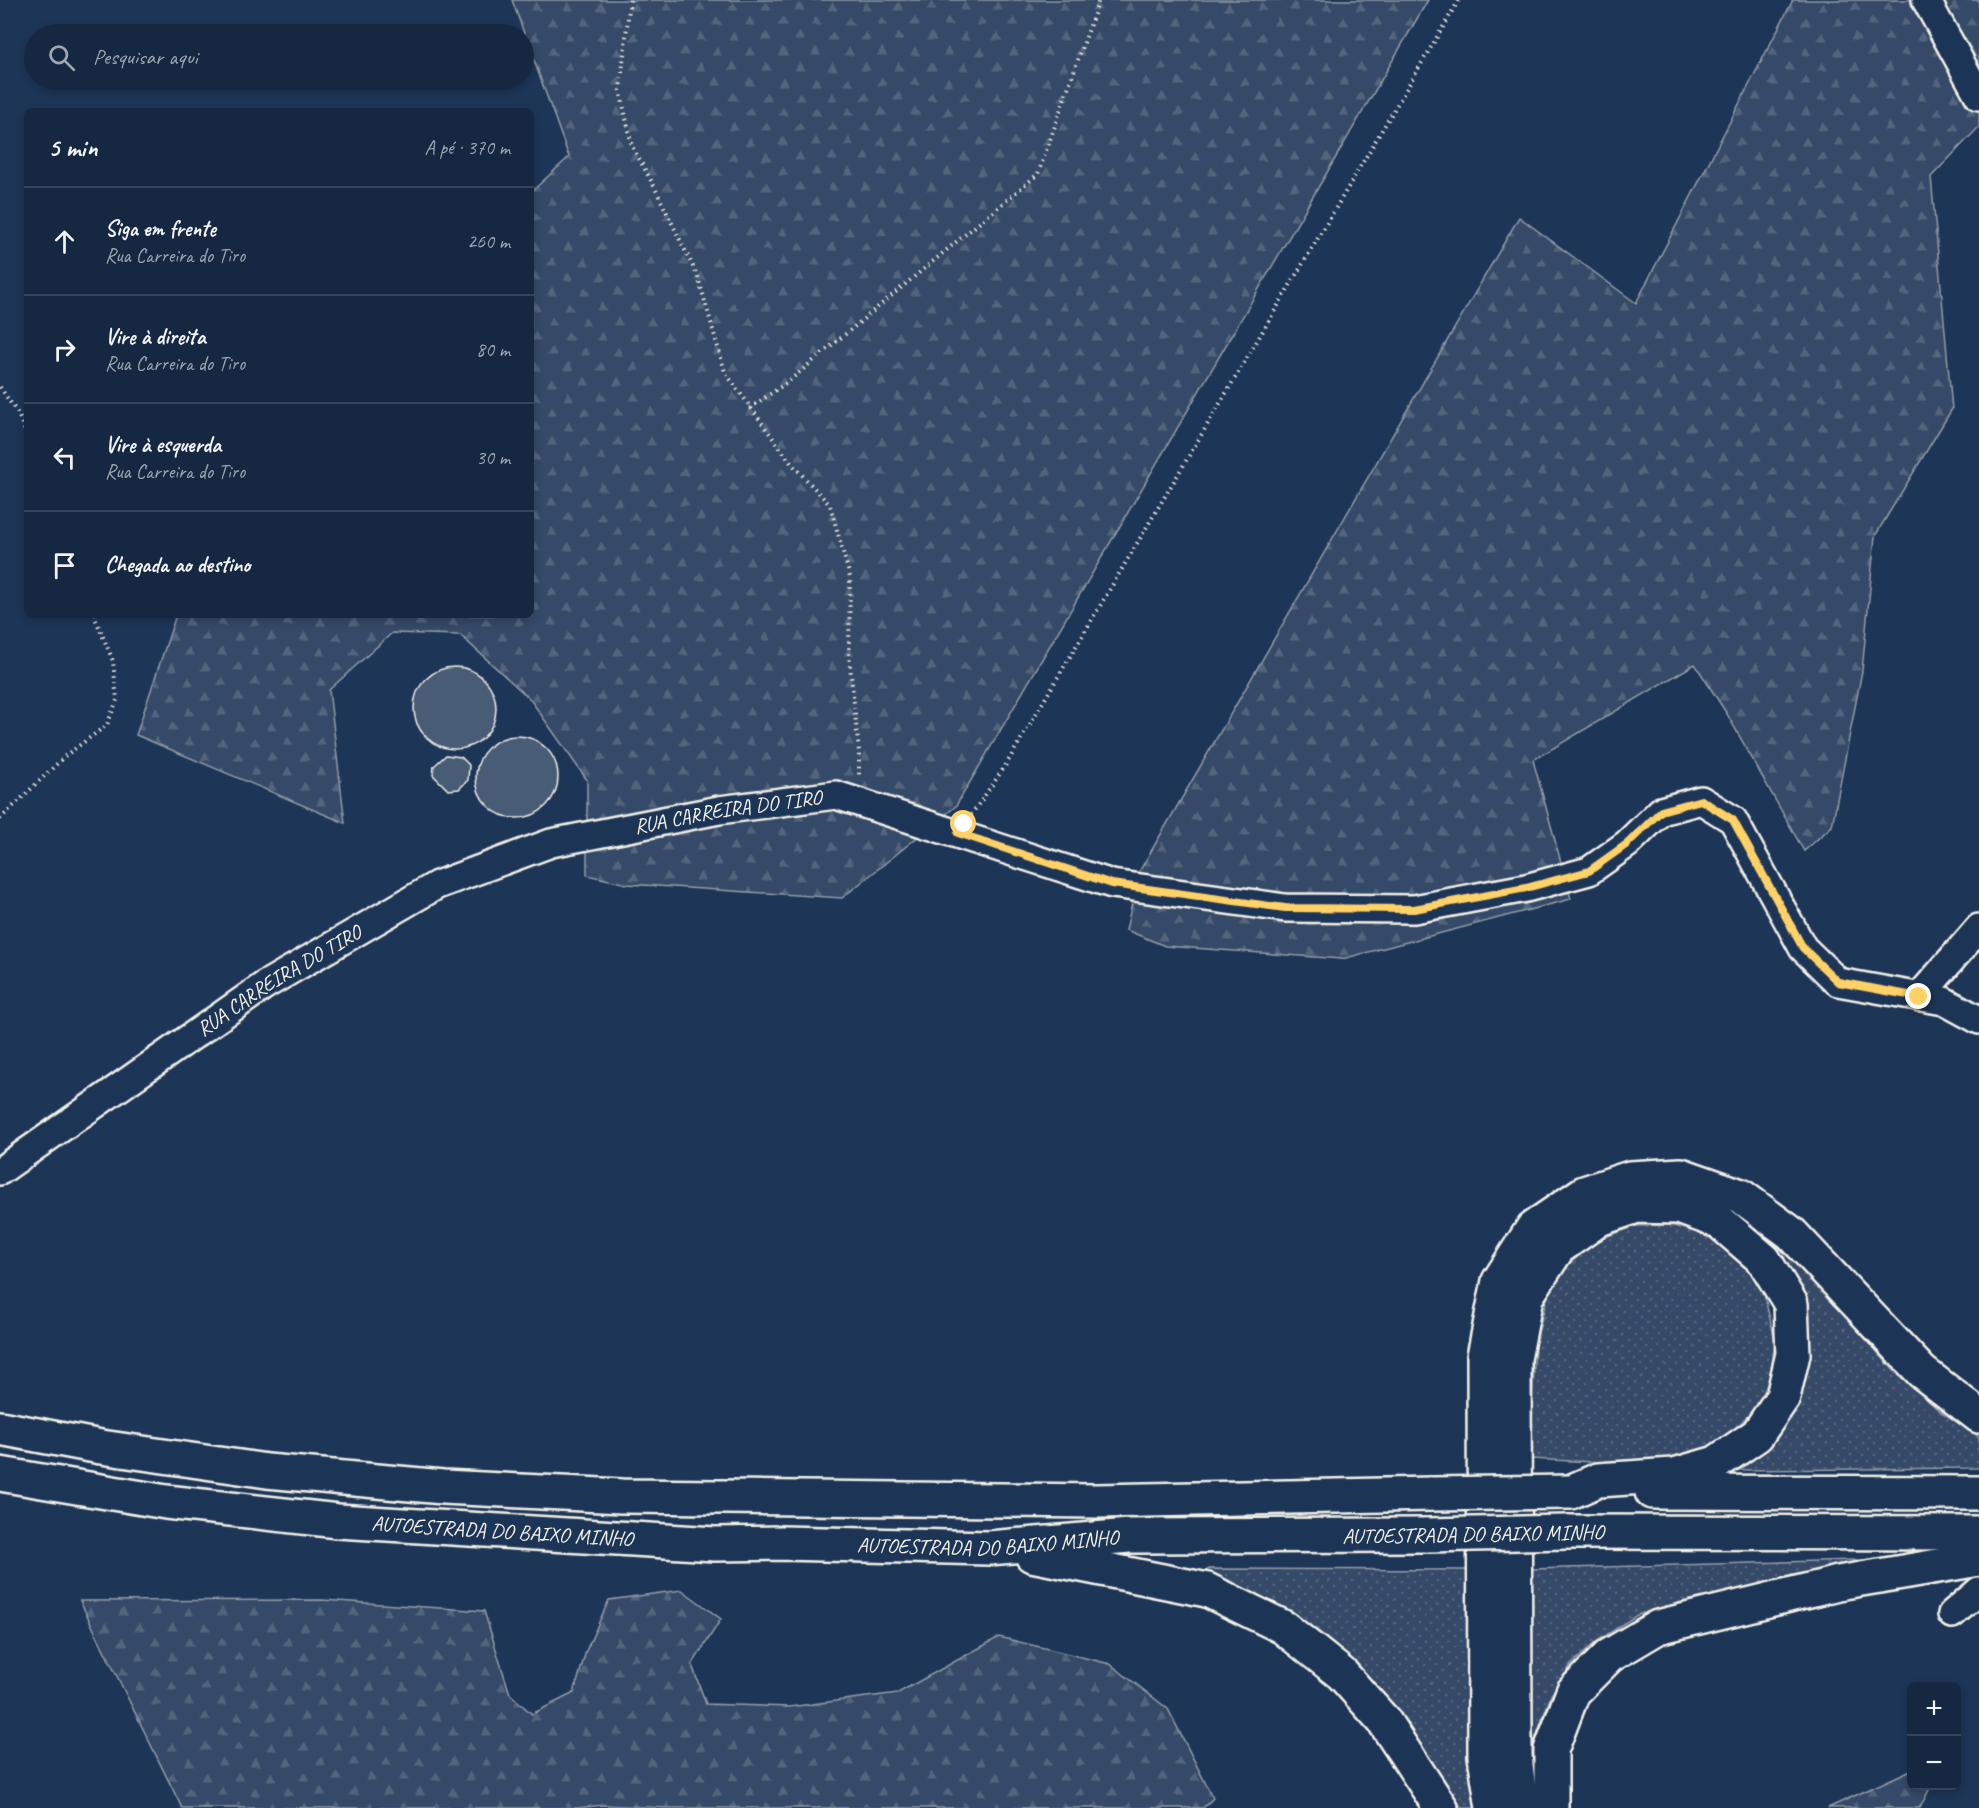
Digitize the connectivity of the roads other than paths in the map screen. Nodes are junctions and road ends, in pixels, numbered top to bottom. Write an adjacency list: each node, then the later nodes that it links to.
1 (1926, 0): 2 (street)
2 (1979, 96)
3 (1979, 928): 4 (street)
4 (1919, 997): 5 (street, RUA CARREIRA DO TIRO); 6 (street, RUA CARREIRA DO TIRO)
5 (1979, 1020)
6 (0, 1171)
7 (1979, 1416): 18 (highway)
8 (0, 1428): 10 (highway, AUTOESTRADA DO BAIXO MINHO, bridge)
9 (0, 1474): 13 (highway, AUTOESTRADA DO BAIXO MINHO)
10 (1570, 1492): 11 (highway, AUTOESTRADA DO BAIXO MINHO); 19 (highway)
11 (1979, 1493)
12 (1979, 1533): 13 (highway, AUTOESTRADA DO BAIXO MINHO, bridge)
13 (989, 1548): 17 (highway)
14 (1979, 1559): 20 (highway)
15 (1979, 1591): 16 (street)
16 (1952, 1614)
17 (1441, 1808)
18 (1493, 1808)
19 (1521, 1808)
20 (1551, 1808)

